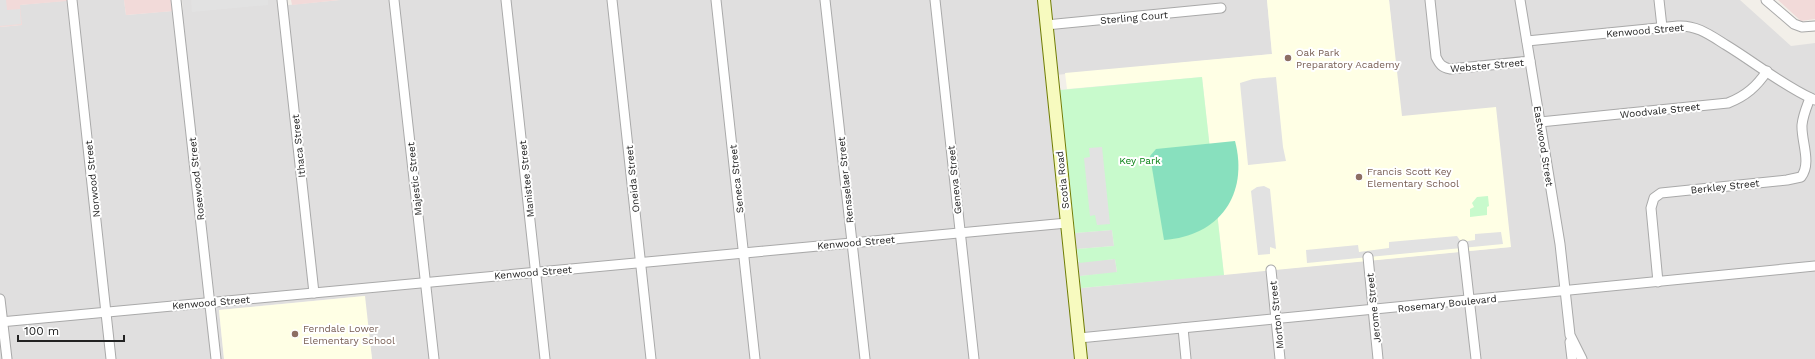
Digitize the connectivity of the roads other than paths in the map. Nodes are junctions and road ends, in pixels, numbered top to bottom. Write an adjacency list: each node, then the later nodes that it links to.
1 (72, 0): 42 (street, Norwood Street)
2 (176, 0): 40 (street, Rosewood Street)
3 (282, 0): 37 (street, Ithaca Street)
4 (394, 0): 34 (street, Majestic Street)
5 (506, 0): 33 (street, Manistee Street)
6 (612, 0): 30 (street, Oneida Street)
7 (716, 0): 28 (street, Seneca Street)
8 (825, 0): 26 (street, Rensselaer Street)
9 (934, 0): 25 (street, Geneva Street)
10 (1044, 0): 16 (street, Scotia Road)
11 (1430, 0): 20 (street, Webster Street)
12 (1520, 0): 19 (street, Eastwood Street)
13 (1659, 0): 18 (street)
14 (1766, 0): 17 (street)
15 (1221, 8): 16 (street, Sterling Court)
16 (1046, 25): 24 (street, Scotia Road)
17 (1815, 26)
18 (1662, 27): 19 (street, Kenwood Street); 21 (street, Kenwood Street)
19 (1527, 41): 20 (street, Eastwood Street)
20 (1530, 61): 23 (street, Eastwood Street)
21 (1767, 71): 22 (street, Kenwood Street); 23 (street, Woodvale Street)
22 (1813, 99): 35 (street, Berkley Street)
23 (1540, 122): 36 (street, Eastwood Street)
24 (1067, 223): 25 (street, Kenwood Street); 47 (street, Scotia Road)
25 (960, 233): 26 (street, Kenwood Street); 56 (street, Geneva Street)
26 (852, 243): 28 (street, Kenwood Street); 55 (street, Rensselaer Street)
27 (1463, 245): 39 (street)
28 (744, 253): 30 (street, Kenwood Street); 54 (street, Seneca Street)
29 (1368, 258): 41 (street, Jerome Street)
30 (640, 262): 33 (street, Kenwood Street); 53 (street, Oneida Street)
31 (1815, 266): 35 (street, Rosemary Boulevard)
32 (1271, 270): 43 (street, Morton Street)
33 (536, 272): 34 (street, Kenwood Street); 52 (street, Manistee Street)
34 (425, 282): 37 (street, Kenwood Street); 51 (street, Majestic Street)
35 (1658, 282): 36 (street, Rosemary Boulevard)
36 (1565, 292): 39 (street, Rosemary Boulevard); 46 (street, Eastwood Street)
37 (314, 293): 40 (street, Kenwood Street)
38 (0, 299): 44 (street)
39 (1470, 301): 41 (street, Rosemary Boulevard); 61 (street)
40 (210, 303): 42 (street, Kenwood Street); 50 (street, Rosewood Street)
41 (1373, 310): 43 (street, Rosemary Boulevard); 60 (street, Jerome Street)
42 (106, 313): 44 (street, Kenwood Street); 49 (street, Norwood Street)
43 (1276, 320): 45 (street, Rosemary Boulevard); 59 (street, Morton Street)
44 (1, 322): 48 (street)
45 (1183, 328): 47 (street, Rosemary Boulevard); 58 (street)
46 (1570, 335): 62 (street, Eastwood Street); 63 (street)
47 (1079, 338): 57 (street, Scotia Road)
48 (7, 359)
49 (111, 359)
50 (216, 359)
51 (434, 359)
52 (545, 359)
53 (651, 359)
54 (756, 359)
55 (864, 359)
56 (974, 359)
57 (1081, 359)
58 (1186, 359)
59 (1280, 359)
60 (1378, 359)
61 (1476, 359)
62 (1572, 359)
63 (1582, 359)

